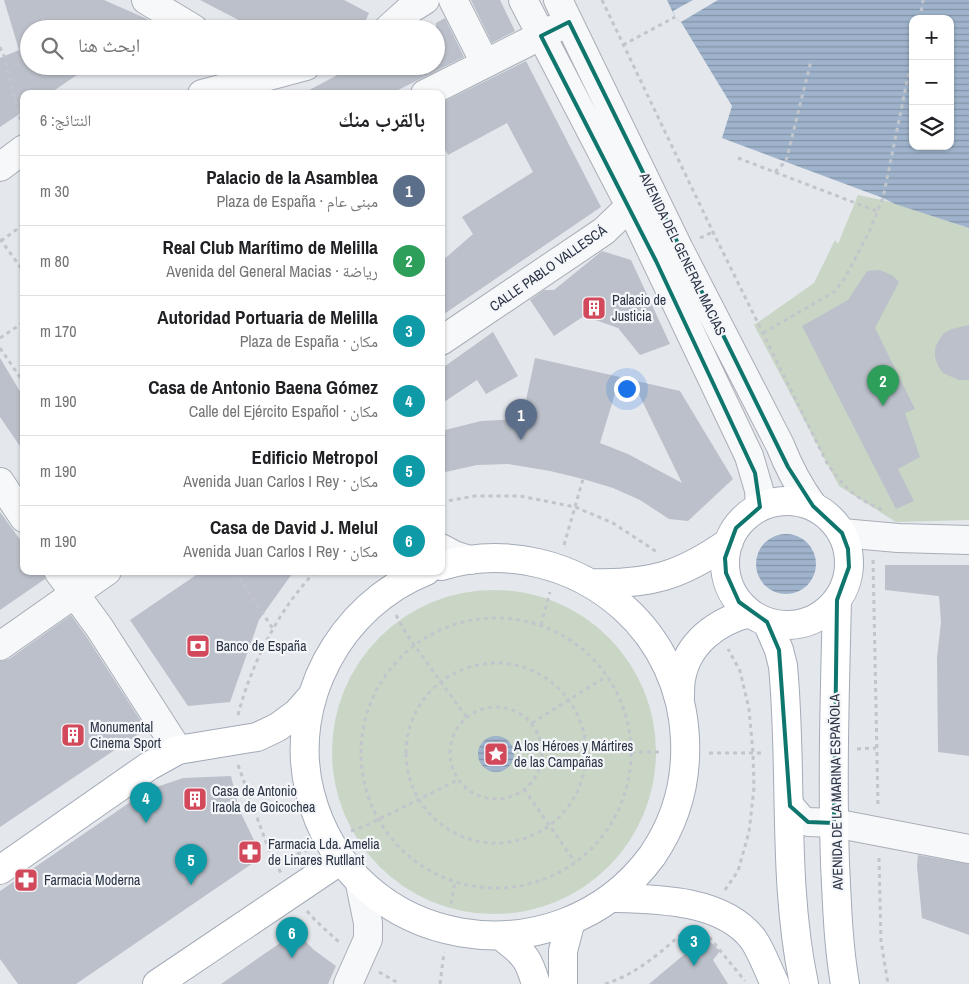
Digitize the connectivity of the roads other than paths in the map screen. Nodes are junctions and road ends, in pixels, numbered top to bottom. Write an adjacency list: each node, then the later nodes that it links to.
1 (146, 0): 6 (street)
2 (453, 0): 9 (street)
3 (522, 0): 8 (street, AVENIDA DEL GENERAL MACIAS)
4 (401, 2): 7 (street)
5 (564, 11): 8 (street); 15 (street, AVENIDA DEL GENERAL MACIAS)
6 (179, 20)
7 (392, 20)
8 (541, 36): 9 (street); 16 (street, AVENIDA DEL GENERAL MACIAS)
9 (485, 63): 12 (street)
10 (250, 75): 11 (street)
11 (212, 90)
12 (433, 90)
13 (20, 152): 14 (street)
14 (0, 167)
15 (652, 191): 16 (street, CALLE PABLO VALLESCÁ); 19 (street, AVENIDA DEL GENERAL MACIAS)
16 (630, 206): 17 (street, CALLE PABLO VALLESCÁ); 20 (street, AVENIDA DEL GENERAL MACIAS)
17 (445, 338)
18 (0, 482): 21 (street)
19 (813, 506): 20 (main road); 22 (main road)
20 (760, 507): 24 (main road)
21 (20, 512)
22 (842, 533): 23 (street); 33 (main road)
23 (969, 540)
24 (729, 542): 31 (main road); 34 (main road)
25 (445, 550): 26 (street)
26 (470, 560): 27 (main road); 31 (main road)
27 (445, 565)
28 (61, 575): 32 (street)
29 (101, 575): 32 (street)
30 (412, 575): 36 (main road)
31 (591, 583): 37 (main road)
32 (75, 594): 35 (street); 38 (street)
33 (837, 600): 34 (main road); 40 (main road, AVENIDA DE LA MARINA ESPAÑOLA)
34 (758, 617): 37 (main road); 39 (main road)
35 (0, 646)
36 (313, 695): 38 (main road); 42 (main road)
37 (680, 700): 45 (main road)
38 (178, 750): 43 (main road)
39 (790, 806): 40 (street); 53 (main road)
40 (834, 823): 41 (street); 54 (main road, AVENIDA DE LA MARINA ESPAÑOLA)
41 (969, 849)
42 (341, 860): 44 (main road); 48 (main road)
43 (0, 870)
44 (360, 884): 47 (main road); 49 (street)
45 (614, 898): 46 (main road); 52 (main road)
46 (570, 924): 47 (main road); 51 (main road)
47 (506, 940): 50 (main road)
48 (166, 981)
49 (348, 984)
50 (536, 984)
51 (563, 984)
52 (775, 984)
53 (804, 984)
54 (845, 984)

